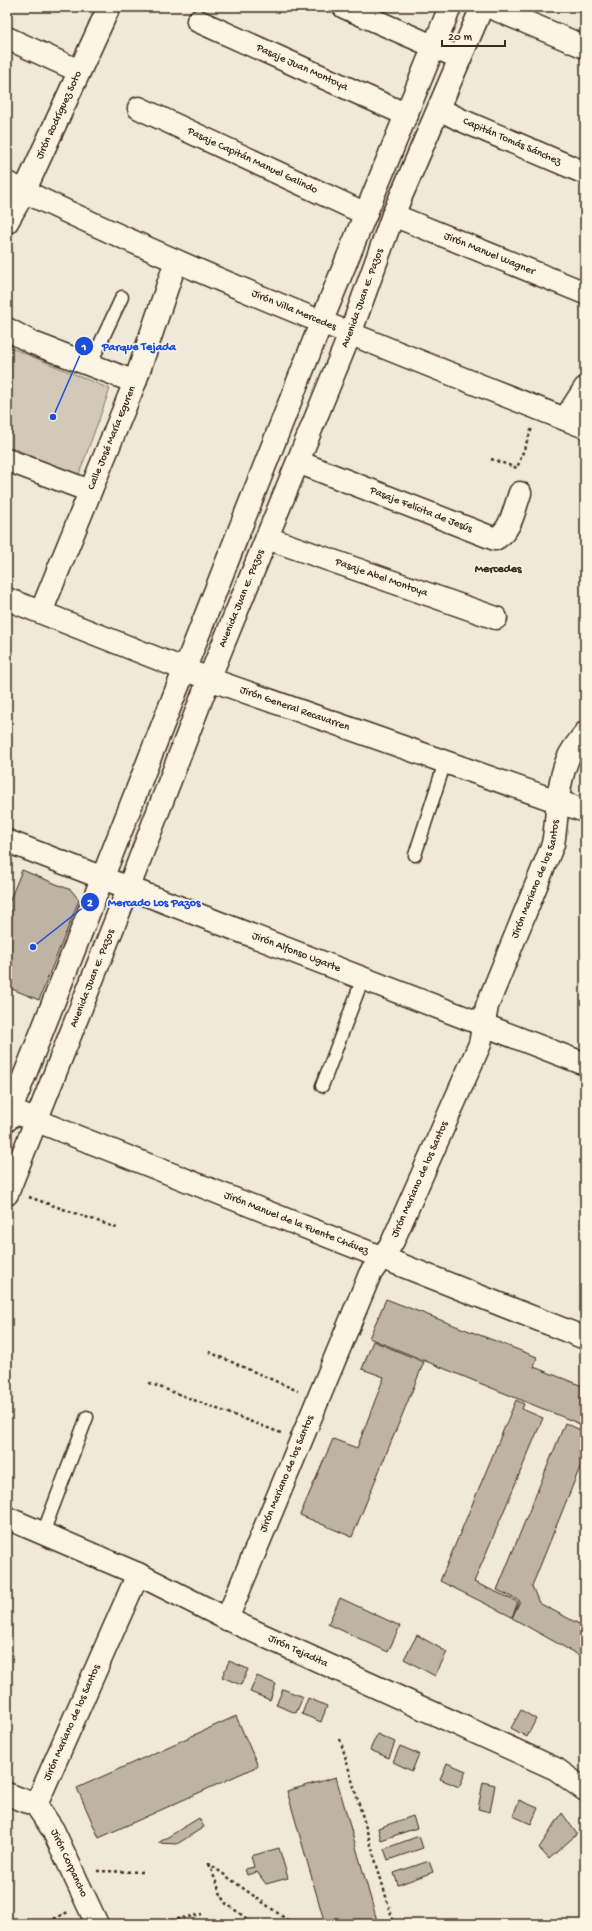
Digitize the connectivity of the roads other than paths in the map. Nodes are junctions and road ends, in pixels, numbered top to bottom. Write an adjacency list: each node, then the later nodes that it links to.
1 (109, 7): 11 (street, Jirón Rodríguez Soto)
2 (344, 7): 8 (street)
3 (450, 7): 8 (street)
4 (482, 7): 10 (street, Avenida Juan E. Pazos)
5 (490, 7): 9 (street)
6 (198, 21): 14 (street, Pasaje Juan Montoya)
7 (7, 38): 11 (street)
8 (434, 47): 10 (street); 14 (street)
9 (585, 47)
10 (460, 58): 13 (street, Avenida Juan E. Pazos)
11 (79, 71): 16 (street, Jirón Rodríguez Soto)
12 (139, 108): 17 (street, Pasaje Capitán Manuel Galindo)
13 (439, 109): 15 (street, Capitán Tomás Sánchez); 18 (street, Avenida Juan E. Pazos)
14 (407, 115): 17 (street)
15 (585, 174)
16 (16, 187): 19 (street, Jirón Rodríguez Soto); 20 (street, Jirón Villa Mercedes)
17 (366, 214): 23 (street)
18 (393, 214): 21 (street, Jirón Manuel Wagner); 25 (street, Avenida Juan E. Pazos)
19 (7, 222)
20 (176, 261): 23 (street, Jirón Villa Mercedes); 27 (street, Calle José María Eguren)
21 (585, 293)
22 (122, 297): 26 (lane)
23 (321, 323): 25 (street, Jirón Villa Mercedes); 39 (street)
24 (7, 330): 26 (street)
25 (350, 334): 29 (street, Jirón Villa Mercedes); 32 (street, Avenida Juan E. Pazos)
26 (90, 365): 27 (street)
27 (135, 382): 33 (street, Calle José María Eguren)
28 (585, 388): 29 (street)
29 (565, 419): 30 (street, Jirón Villa Mercedes)
30 (585, 427)
31 (7, 460): 33 (street)
32 (298, 462): 34 (street, Pasaje Felícita de Jesús); 35 (street, Avenida Juan E. Pazos)
33 (90, 491): 37 (street, Calle José María Eguren)
34 (520, 493)
35 (267, 538): 38 (street, Pasaje Abel Montoya); 40 (street, Avenida Juan E. Pazos)
36 (7, 599): 37 (street, Jirón General Recavarren)
37 (41, 612): 39 (street, Jirón General Recavarren)
38 (496, 618)
39 (185, 670): 40 (street, Jirón General Recavarren); 47 (street)
40 (209, 679): 42 (street, Jirón General Recavarren); 48 (street, Avenida Juan E. Pazos)
41 (585, 733): 43 (street, Jirón Mariano de los Santos)
42 (446, 762): 43 (street, Jirón General Recavarren); 46 (lane)
43 (558, 801): 44 (street, Jirón General Recavarren); 50 (street, Jirón Mariano de los Santos)
44 (585, 811)
45 (7, 841): 47 (street, Jirón Alfonso Ugarte)
46 (415, 855)
47 (102, 877): 48 (street, Jirón Alfonso Ugarte); 53 (street)
48 (129, 887): 49 (street, Jirón Alfonso Ugarte); 54 (street, Avenida Juan E. Pazos)
49 (363, 978): 50 (street, Jirón Alfonso Ugarte); 52 (lane)
50 (484, 1025): 51 (street, Jirón Alfonso Ugarte); 56 (street, Jirón Mariano de los Santos)
51 (585, 1064)
52 (322, 1086)
53 (8, 1113): 54 (street, Jirón Manuel de la Fuente Chávez)
54 (36, 1121): 55 (street, Avenida Juan E. Pazos); 56 (street, Jirón Manuel de la Fuente Chávez)
55 (8, 1192)
56 (381, 1258): 57 (street, Jirón Manuel de la Fuente Chávez); 62 (street, Jirón Mariano de los Santos)
57 (585, 1338)
58 (87, 1416): 60 (lane)
59 (7, 1518): 60 (street, Jirón Tejadita)
60 (43, 1533): 61 (street, Jirón Tejadita)
61 (138, 1574): 62 (street, Jirón Tejadita); 65 (street, Jirón Mariano de los Santos)
62 (227, 1619): 63 (street, Jirón Tejadita)
63 (585, 1790)
64 (7, 1794): 65 (street)
65 (36, 1805): 66 (street, Jirón Corpancho)
66 (97, 1924)

